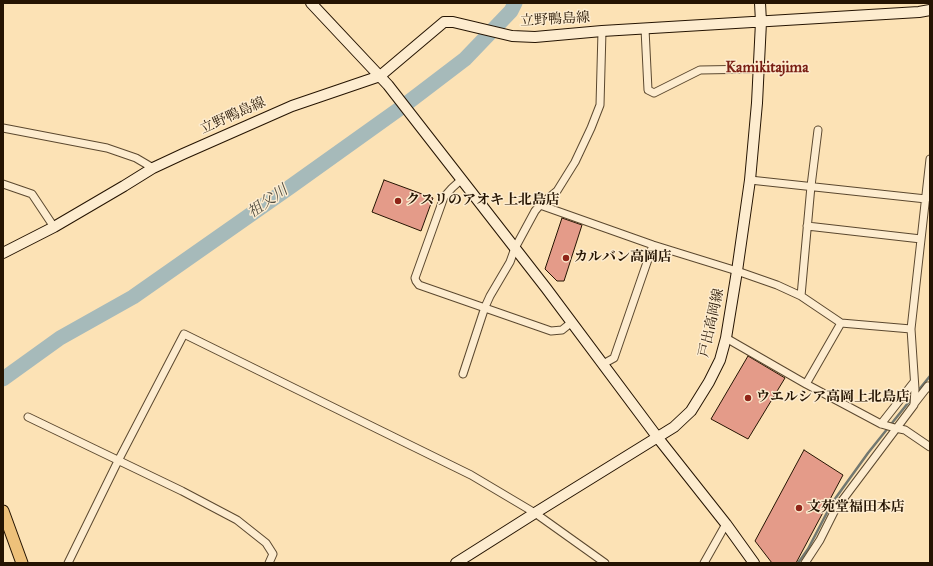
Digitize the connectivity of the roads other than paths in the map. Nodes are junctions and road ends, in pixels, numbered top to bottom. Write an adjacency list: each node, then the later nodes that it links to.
1 (311, 3): 8 (main road)
2 (760, 3): 4 (main road, 戸出高岡線)
3 (930, 10): 4 (main road, 立野鴨島線)
4 (761, 22): 5 (main road, 立野鴨島線); 7 (main road, 戸出高岡線)
5 (645, 29): 6 (main road, 立野鴨島線); 7 (street)
6 (602, 32): 8 (main road, 立野鴨島線); 18 (street)
7 (759, 69): 14 (main road, 戸出高岡線)
8 (383, 80): 12 (main road, 立野鴨島線); 13 (main road)
9 (3, 128): 12 (street)
10 (818, 130): 16 (street)
11 (930, 159): 17 (street)
12 (153, 168): 21 (main road, 立野鴨島線)
13 (462, 179): 24 (main road); 28 (street)
14 (750, 180): 16 (street); 26 (main road, 戸出高岡線)
15 (3, 184): 21 (street)
16 (811, 186): 17 (street); 20 (street)
17 (926, 199): 19 (street)
18 (540, 205): 23 (street); 24 (street)
19 (927, 213): 22 (street)
20 (807, 226): 22 (street); 27 (street)
21 (54, 227): 25 (main road, 立野鴨島線)
22 (921, 239): 31 (street)
23 (653, 245): 26 (street); 33 (street)
24 (515, 248): 28 (street); 29 (main road)
25 (3, 254)
26 (737, 271): 27 (street); 32 (main road, 戸出高岡線)
27 (801, 296): 30 (street)
28 (485, 307): 29 (street); 34 (street)
29 (572, 322): 33 (main road)
30 (841, 323): 31 (street); 35 (street)
31 (911, 329): 36 (street)
32 (726, 338): 35 (street); 41 (main road, 戸出高岡線)
33 (603, 364): 41 (main road)
34 (463, 374)
35 (806, 384): 40 (street)
36 (914, 386): 38 (street); 40 (street)
37 (930, 388): 38 (street)
38 (914, 402): 40 (street)
39 (28, 417): 43 (street)
40 (888, 426): 42 (street); 54 (street)
41 (658, 438): 45 (main road, 戸出高岡線); 46 (main road)
42 (930, 447)
43 (118, 461): 45 (street); 48 (street); 49 (street)
44 (3, 511): 47 (main road)
45 (535, 513): 50 (main road, 戸出高岡線); 51 (street)
46 (726, 524): 52 (street); 53 (main road)
47 (22, 563)
48 (68, 563)
49 (269, 563)
50 (456, 563)
51 (605, 563)
52 (704, 563)
53 (754, 563)
54 (805, 563)

